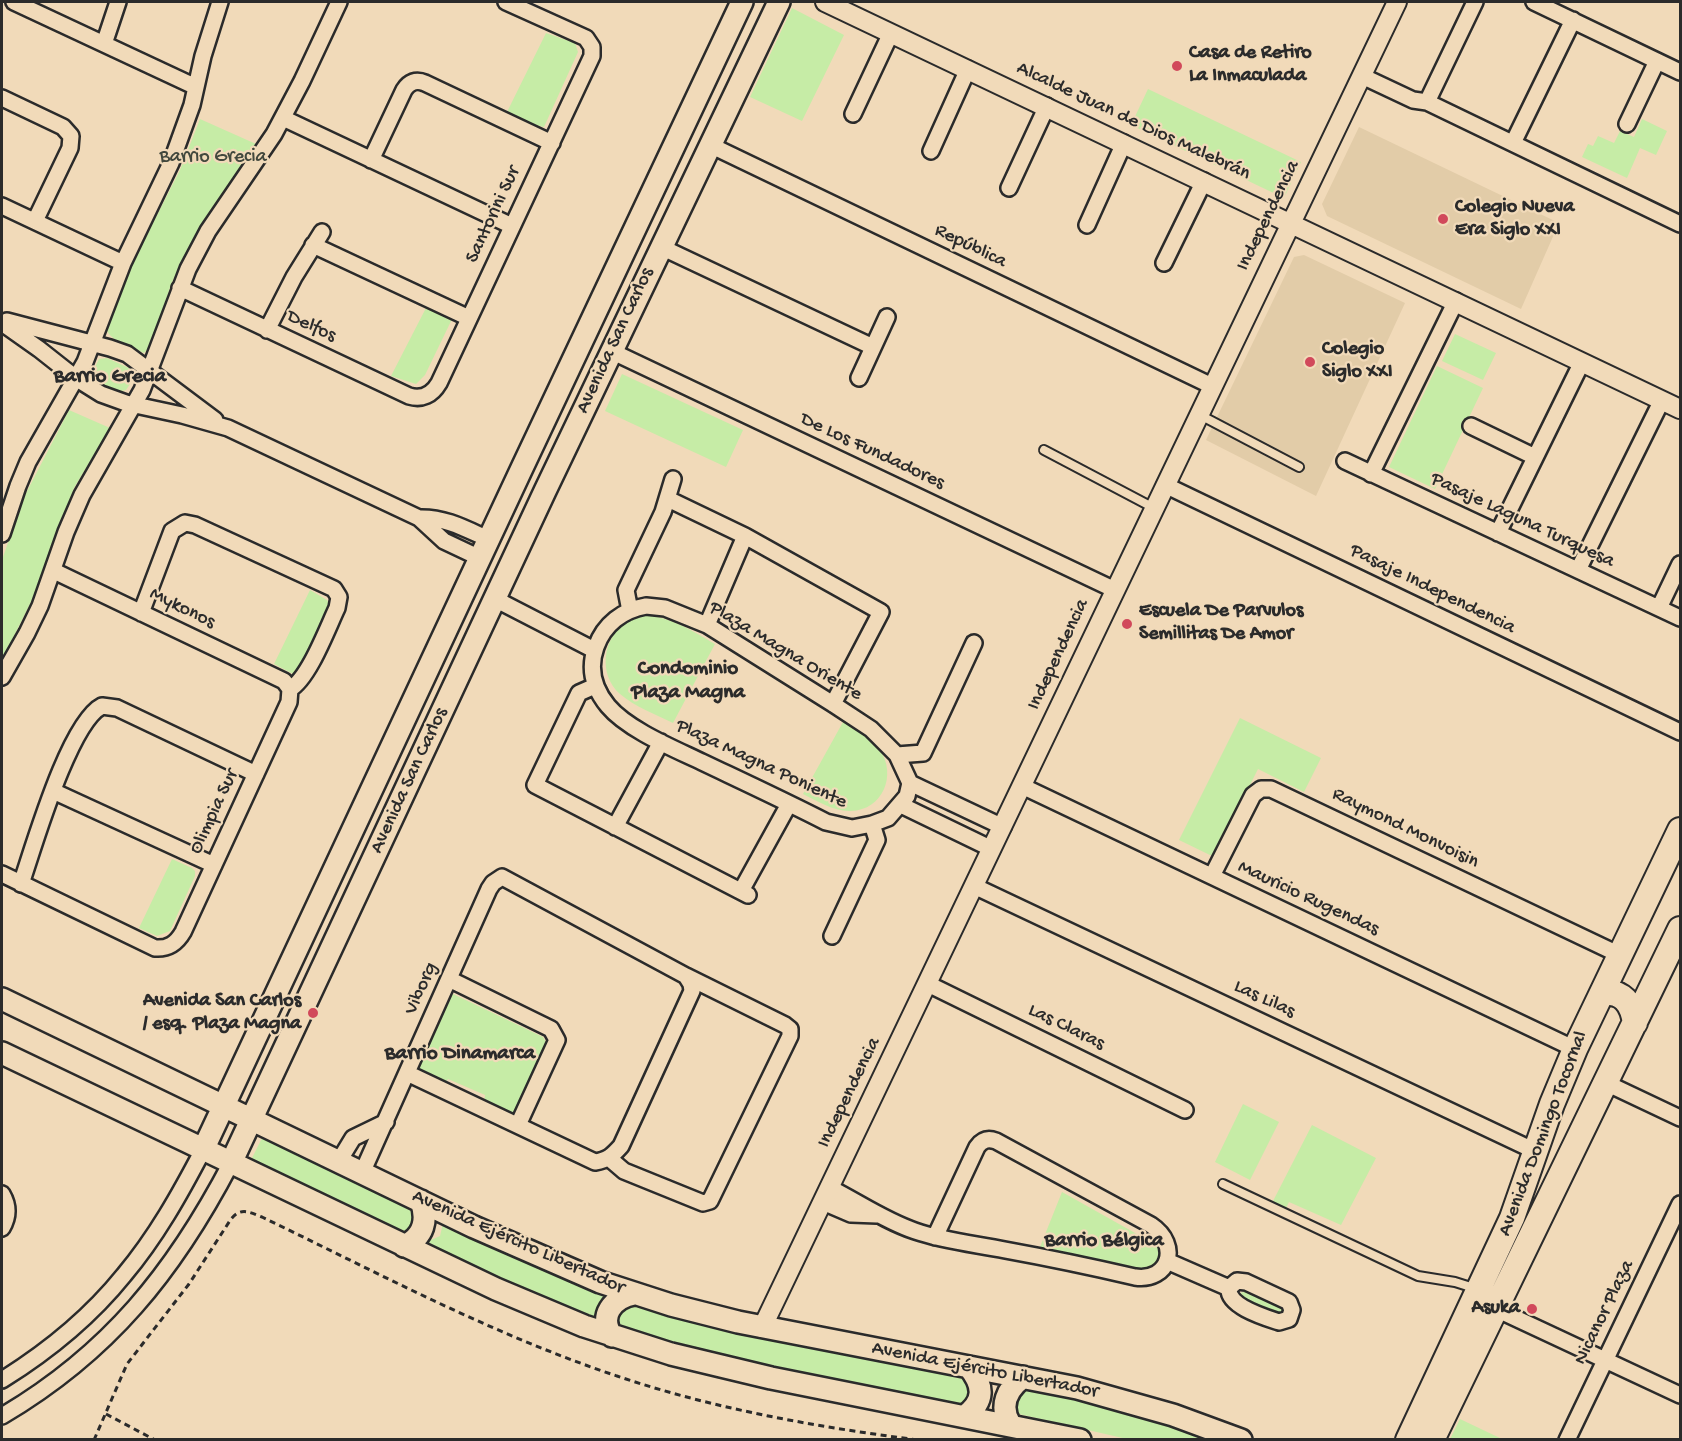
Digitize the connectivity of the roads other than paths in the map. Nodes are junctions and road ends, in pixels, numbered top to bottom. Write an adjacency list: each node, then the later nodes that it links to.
1 (14, 2): 15 (street)
2 (118, 2): 15 (street)
3 (220, 2): 22 (street)
4 (339, 2): 27 (street)
5 (506, 2): 29 (street, Santorini Sur)
6 (742, 2): 13 (main road, Avenida San Carlos)
7 (779, 2): 21 (main road, Avenida San Carlos)
8 (825, 2): 14 (street, Alcalde Juan de Dios Malebrán)
9 (1397, 2): 20 (street, Independencia)
10 (1474, 2): 24 (street)
11 (1534, 2): 12 (street)
12 (1573, 20): 16 (street); 31 (street)
13 (730, 27): 17 (main road, Avenida San Carlos); 21 (main road)
14 (891, 33): 18 (street, Alcalde Juan de Dios Malebrán); 26 (street)
15 (105, 44): 22 (street)
16 (1657, 61): 19 (street); 28 (street)
17 (711, 69): 21 (main road); 79 (main road, Avenida San Carlos)
18 (968, 69): 25 (street, Alcalde Juan de Dios Malebrán); 33 (street)
19 (1680, 72)
20 (1368, 75): 24 (street); 39 (street, Independencia)
21 (738, 76): 32 (main road, Avenida San Carlos)
22 (196, 87): 44 (street)
23 (2, 98): 38 (street)
24 (1427, 102): 31 (street)
25 (1047, 106): 30 (street, Alcalde Juan de Dios Malebrán); 36 (street)
26 (853, 114)
27 (283, 118): 34 (street); 46 (street)
28 (1627, 124)
29 (552, 142): 34 (street); 42 (street, Santorini Sur)
30 (1124, 143): 35 (street, Alcalde Juan de Dios Malebrán); 41 (street)
31 (1513, 143): 40 (street)
32 (710, 145): 43 (main road, Avenida San Carlos); 59 (street, República)
33 (931, 151)
34 (371, 160): 42 (street)
35 (1204, 181): 39 (street, Alcalde Juan de Dios Malebrán); 45 (street)
36 (1009, 188)
37 (2, 206): 38 (street)
38 (35, 221): 44 (street)
39 (1290, 222): 47 (street, Alcalde Juan de Dios Malebrán); 59 (street, Independencia)
40 (1680, 224)
41 (1087, 225)
42 (512, 226): 49 (street, Santorini Sur)
43 (661, 247): 53 (street); 54 (main road, Avenida San Carlos)
44 (123, 263): 52 (street)
45 (1164, 263)
46 (180, 288): 51 (street, Delfos); 56 (street)
47 (1456, 301): 55 (street, Alcalde Juan de Dios Malebrán); 71 (street)
48 (887, 316): 53 (street)
49 (469, 318): 51 (street); 60 (street, Santorini Sur)
50 (2, 321): 52 (street); 58 (street)
51 (267, 330): 60 (street, Delfos)
52 (93, 344): 56 (street); 58 (street)
53 (873, 347): 57 (street)
54 (611, 351): 83 (street, De Los Fundadores); 84 (main road, Avenida San Carlos)
55 (1582, 362): 61 (street, Alcalde Juan de Dios Malebrán); 68 (street)
56 (150, 370): 62 (street); 66 (street)
57 (859, 378)
58 (77, 379): 62 (street); 77 (street)
59 (1212, 386): 64 (street, Independencia)
60 (425, 396)
61 (1662, 400): 63 (street, Alcalde Juan de Dios Malebrán); 81 (street)
62 (134, 405): 66 (street); 82 (street)
63 (1680, 409)
64 (1199, 414): 70 (lane); 73 (street, Independencia)
65 (1471, 426): 68 (street)
66 (228, 428): 79 (street)
67 (1044, 450): 75 (lane)
68 (1535, 457): 76 (street)
69 (1345, 462): 71 (street, Pasaje Laguna Turquesa)
70 (1299, 467)
71 (1371, 474): 76 (street, Pasaje Laguna Turquesa)
72 (673, 479): 74 (street)
73 (1165, 485): 75 (street, Independencia); 98 (street, Pasaje Independencia)
74 (668, 499): 78 (street); 86 (street)
75 (1154, 508): 83 (street, Independencia)
76 (1498, 533): 81 (street, Pasaje Laguna Turquesa)
77 (2, 534)
78 (745, 536): 89 (street); 97 (street)
79 (484, 549): 91 (main road, Avenida San Carlos)
80 (1680, 564): 85 (street)
81 (1578, 570): 85 (street, Pasaje Laguna Turquesa)
82 (54, 571): 87 (street, Mykonos); 94 (street)
83 (1115, 590): 103 (street, Independencia)
84 (495, 599): 92 (street); 93 (main road, Avenida San Carlos)
85 (1659, 608): 88 (street, Pasaje Laguna Turquesa)
86 (630, 611): 89 (street, Plaza Magna Oriente); 92 (street, Plaza Magna Oriente)
87 (141, 613): 96 (street, Mykonos); 96 (street)
88 (1680, 618)
89 (707, 625): 97 (street, Plaza Magna Oriente)
90 (973, 642): 100 (street)
91 (439, 646): 93 (main road); 130 (main road, Avenida San Carlos)
92 (594, 650): 95 (street)
93 (467, 660): 133 (main road, Avenida San Carlos)
94 (2, 678)
95 (595, 686): 99 (street, Plaza Magna Poniente); 108 (street)
96 (290, 689): 101 (street, Olimpia Sur)
97 (833, 704): 100 (street, Plaza Magna Oriente)
98 (1680, 732)
99 (661, 742): 105 (street, Plaza Magna Poniente); 108 (street)
100 (897, 755): 102 (street, Plaza Magna Oriente)
101 (256, 774): 104 (street); 112 (street, Olimpia Sur)
102 (910, 783): 106 (street); 109 (street)
103 (1022, 786): 109 (street, Independencia); 114 (street, Mauricio Rugendas)
104 (53, 790): 112 (street); 115 (street)
105 (789, 804): 107 (street, Plaza Magna Poniente); 108 (street)
106 (901, 805): 107 (street, Plaza Magna Poniente); 111 (street)
107 (872, 824): 118 (street)
108 (615, 826)
109 (1003, 827): 111 (street, Independencia)
110 (1680, 830): 119 (main road, Avenida Domingo Tocornal)
111 (992, 849): 116 (street, Independencia)
112 (214, 865): 115 (street, Olimpia Sur)
113 (2, 874): 115 (street)
114 (1212, 876): 119 (street, Raymond Monvoisin); 126 (street, Mauricio Rugendas)
115 (21, 884)
116 (974, 886): 122 (street, Independencia); 137 (street, Las Lilas)
117 (1680, 929): 125 (main road, Avenida Domingo Tocornal)
118 (832, 936)
119 (1620, 955): 123 (main road, Avenida Domingo Tocornal)
120 (686, 976): 121 (street, Viborg); 138 (street); 138 (street)
121 (449, 979): 128 (street, Viborg); 135 (street)
122 (928, 984): 131 (street, Las Claras); 144 (street, Independencia)
123 (1602, 993): 125 (main road); 126 (main road, Avenida Domingo Tocornal)
124 (2, 999): 130 (main road, Avenida Ejército Libertador)
125 (1635, 1023): 129 (main road, Avenida Domingo Tocornal)
126 (1575, 1049): 137 (main road, Avenida Domingo Tocornal)
127 (2, 1053): 136 (main road)
128 (407, 1073): 134 (street, Viborg); 135 (street)
129 (1606, 1083): 132 (street); 154 (main road, Avenida Domingo Tocornal)
130 (225, 1106): 133 (main road, Avenida Ejército Libertador); 136 (main road, Avenida San Carlos)
131 (1185, 1110)
132 (1680, 1118)
133 (252, 1119): 139 (main road, Avenida Ejército Libertador); 140 (main road, Avenida San Carlos)
134 (386, 1122): 139 (street); 141 (street, Viborg)
135 (518, 1125): 138 (street)
136 (203, 1150): 140 (main road); 160 (street, Avenida San Carlos)
137 (1535, 1151): 152 (main road, Avenida Domingo Tocornal)
138 (608, 1160)
139 (339, 1161): 141 (main road, Avenida Ejército Libertador)
140 (231, 1163): 149 (main road); 162 (street, Avenida San Carlos)
141 (362, 1173): 145 (main road, Avenida Ejército Libertador)
142 (1223, 1184): 152 (lane)
143 (2, 1194): 147 (street)
144 (826, 1195): 148 (street); 155 (street, Independencia)
145 (421, 1201): 149 (main road); 153 (main road, Avenida Ejército Libertador)
146 (1680, 1204): 157 (street, Nicanor Plaza)
147 (2, 1228)
148 (935, 1237): 150 (street); 150 (street)
149 (404, 1246): 156 (main road)
150 (1167, 1260): 151 (street)
151 (1229, 1288)
152 (1479, 1290): 167 (main road, Avenida Domingo Tocornal)
153 (634, 1294): 155 (main road, Avenida Ejército Libertador); 156 (main road)
154 (1496, 1309): 157 (street); 168 (main road, Avenida Domingo Tocornal)
155 (762, 1328): 158 (main road, Avenida Ejército Libertador)
156 (612, 1336): 163 (main road)
157 (1606, 1360): 161 (street); 169 (street, Nicanor Plaza)
158 (969, 1367): 159 (main road, Avenida Ejército Libertador); 163 (main road)
159 (1023, 1377): 164 (main road); 166 (main road, Avenida Ejército Libertador)
160 (2, 1380)
161 (1680, 1395)
162 (2, 1416)
163 (964, 1416): 164 (main road)
164 (1010, 1424): 165 (main road)
165 (1080, 1440)
166 (1241, 1440)
167 (1408, 1440)
168 (1432, 1440)
169 (1568, 1440)

